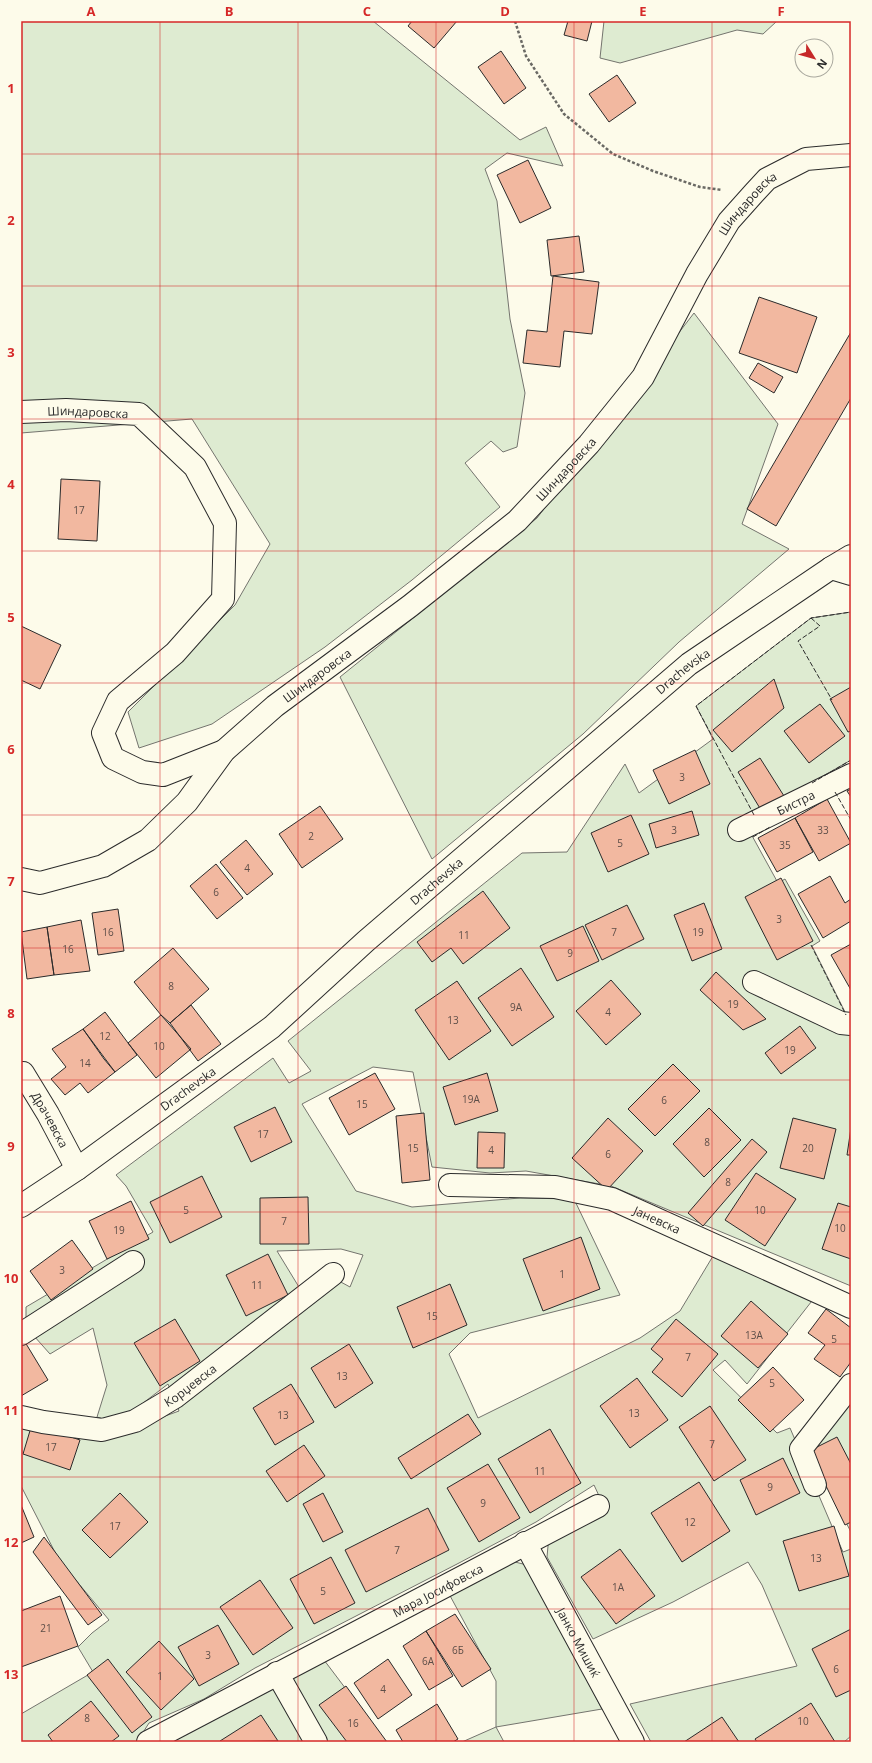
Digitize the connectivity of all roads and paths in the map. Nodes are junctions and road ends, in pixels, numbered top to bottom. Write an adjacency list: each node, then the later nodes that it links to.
1 (515, 21): 3 (path)
2 (851, 155): 3 (main road, Шиндаровска)
3 (754, 193): 7 (main road, Шиндаровска)
4 (21, 412): 7 (main road, Шиндаровска)
5 (851, 556): 6 (main road, Drachevska)
6 (841, 571): 14 (main road, Drachevska)
7 (224, 751): 10 (main road, Шиндаровска)
8 (851, 775): 9 (main road, Бистра)
9 (739, 830)
10 (21, 879)
11 (754, 982): 12 (main road)
12 (851, 1024)
13 (21, 1073): 14 (main road, Драчевска)
14 (77, 1169): 16 (main road, Drachevska)
15 (450, 1185): 19 (main road, Јаневска)
16 (21, 1206)
17 (133, 1262): 20 (main road)
18 (333, 1274): 22 (main road, Корџевска)
19 (851, 1307)
20 (21, 1334)
21 (851, 1385): 23 (main road)
22 (21, 1417)
23 (814, 1485)
24 (598, 1506): 25 (main road, Мара Јосифовска)
25 (525, 1543): 26 (main road, Мара Јосифовска); 29 (main road, Јанко Мишиќ)
26 (277, 1673): 27 (main road, Мара Јосифовска); 28 (main road)
27 (148, 1742)
28 (316, 1742)
29 (633, 1742)

